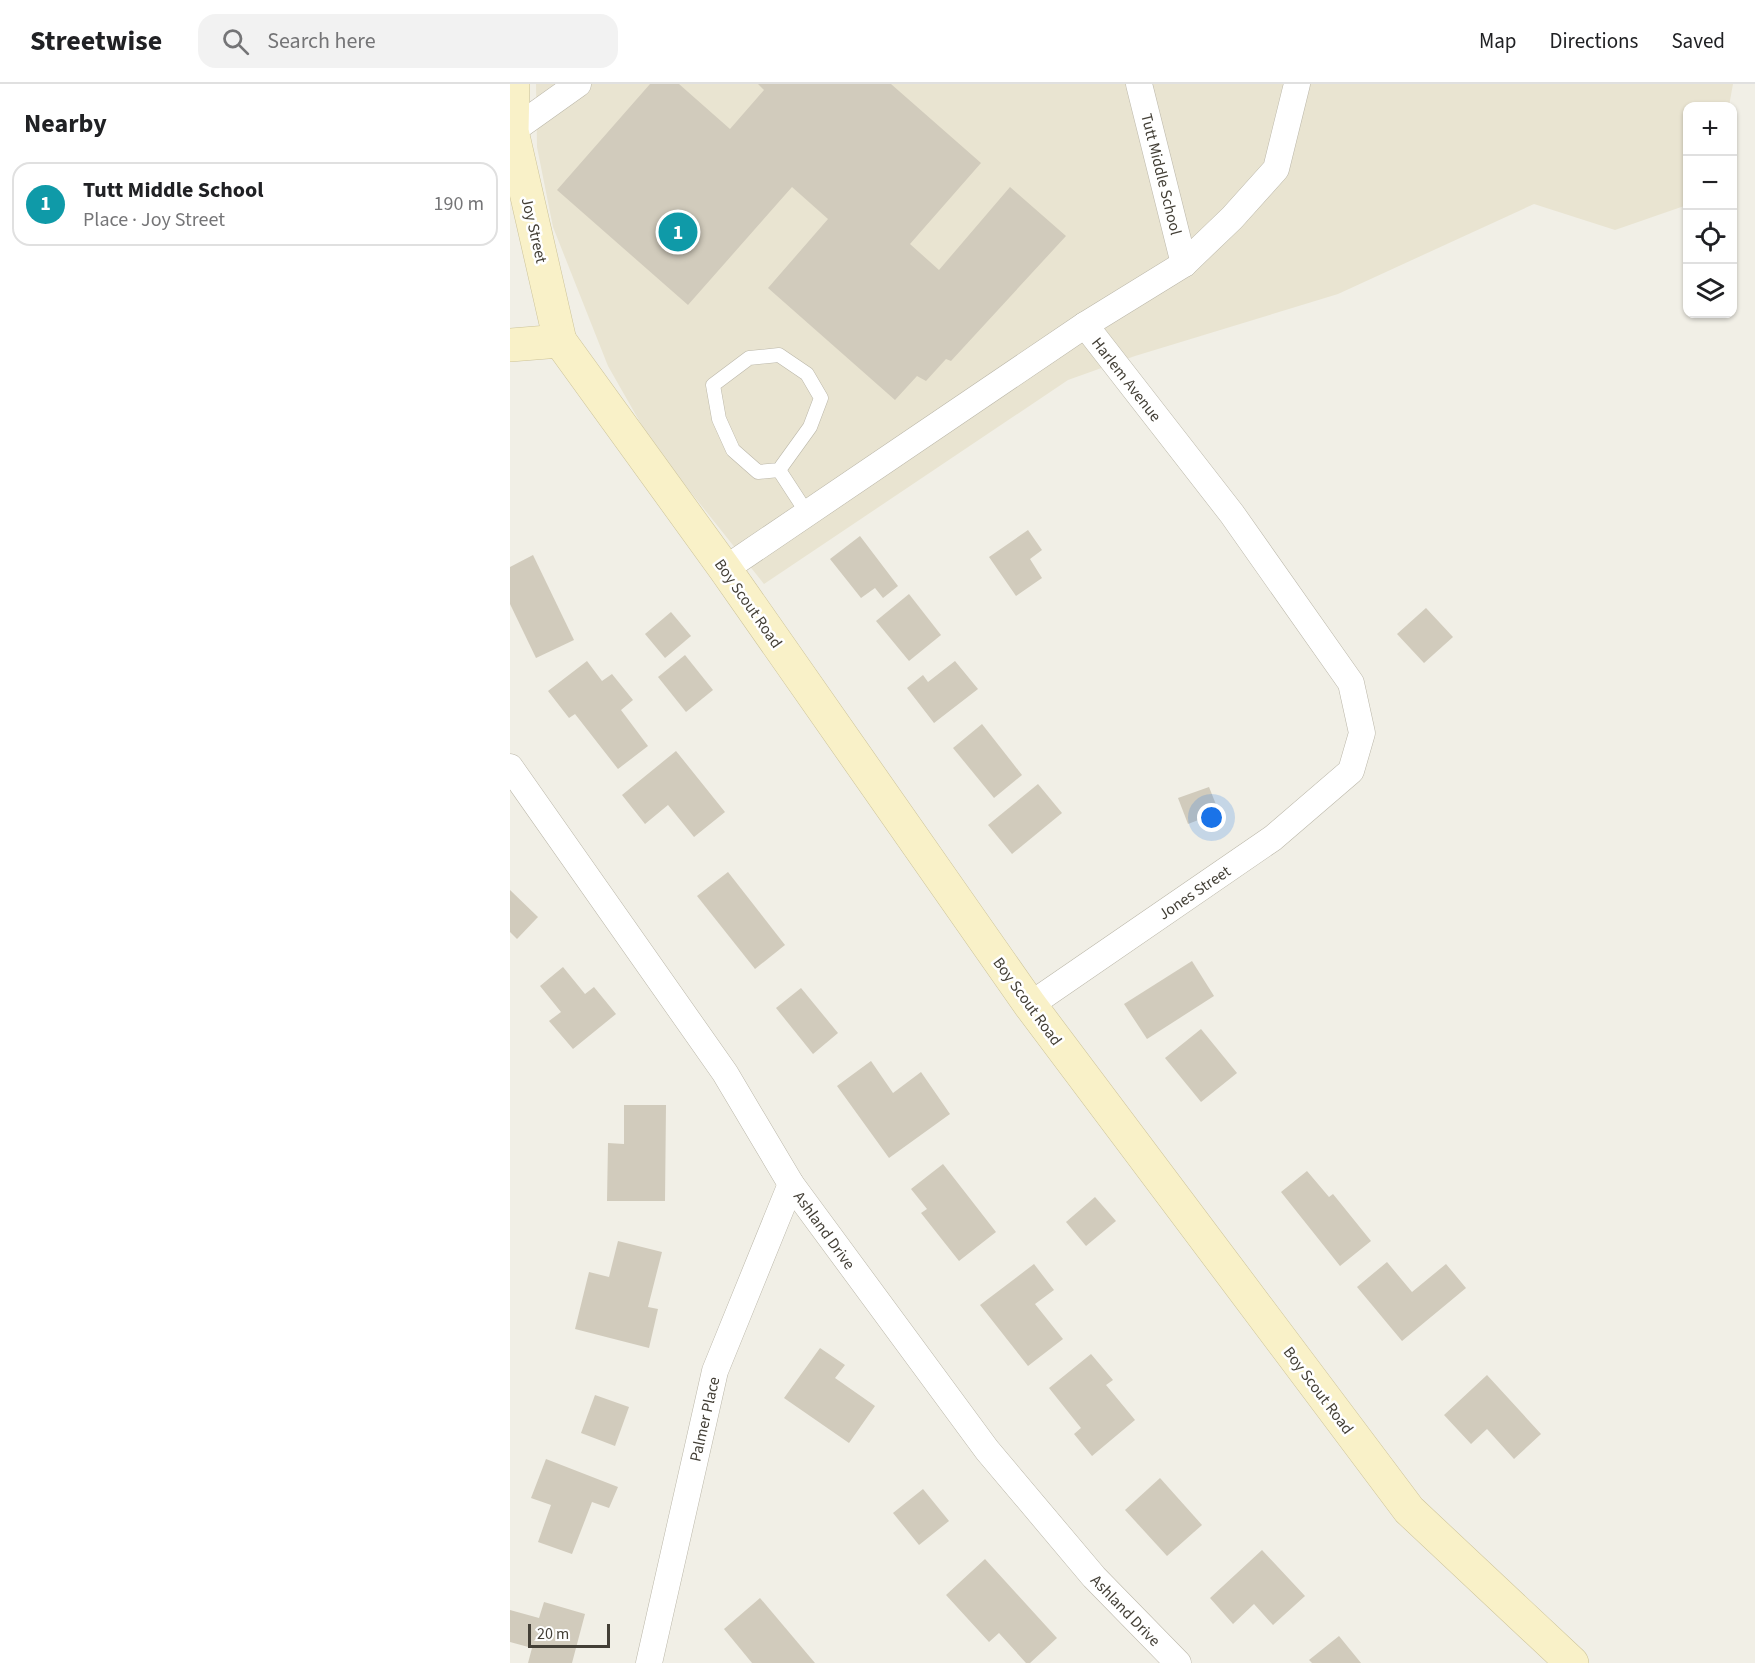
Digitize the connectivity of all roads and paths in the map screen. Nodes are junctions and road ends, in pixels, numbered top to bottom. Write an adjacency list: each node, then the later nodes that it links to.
1 (513, 84): 5 (street, Joy Street)
2 (578, 84): 5 (street)
3 (1139, 84): 6 (street, Tutt Middle School)
4 (1297, 84): 6 (street, Tutt Middle School)
5 (512, 131): 8 (street, Joy Street)
6 (1184, 264): 7 (street, Tutt Middle School)
7 (1085, 325): 11 (street, Harlem Avenue); 14 (street, Harlem Avenue)
8 (560, 340): 9 (street); 12 (street, Boy Scout Road)
9 (510, 345)
10 (779, 470): 10 (lane); 11 (lane)
11 (807, 513): 12 (street, Harlem Avenue)
12 (724, 569): 15 (street, Boy Scout Road)
13 (510, 767): 16 (street, Ashland Drive)
14 (1351, 771): 15 (street, Jones Street)
15 (1030, 1005): 19 (street, Boy Scout Road)
16 (791, 1184): 17 (street, Palmer Place); 18 (street, Ashland Drive)
17 (649, 1663)
18 (1178, 1663)
19 (1572, 1663)

